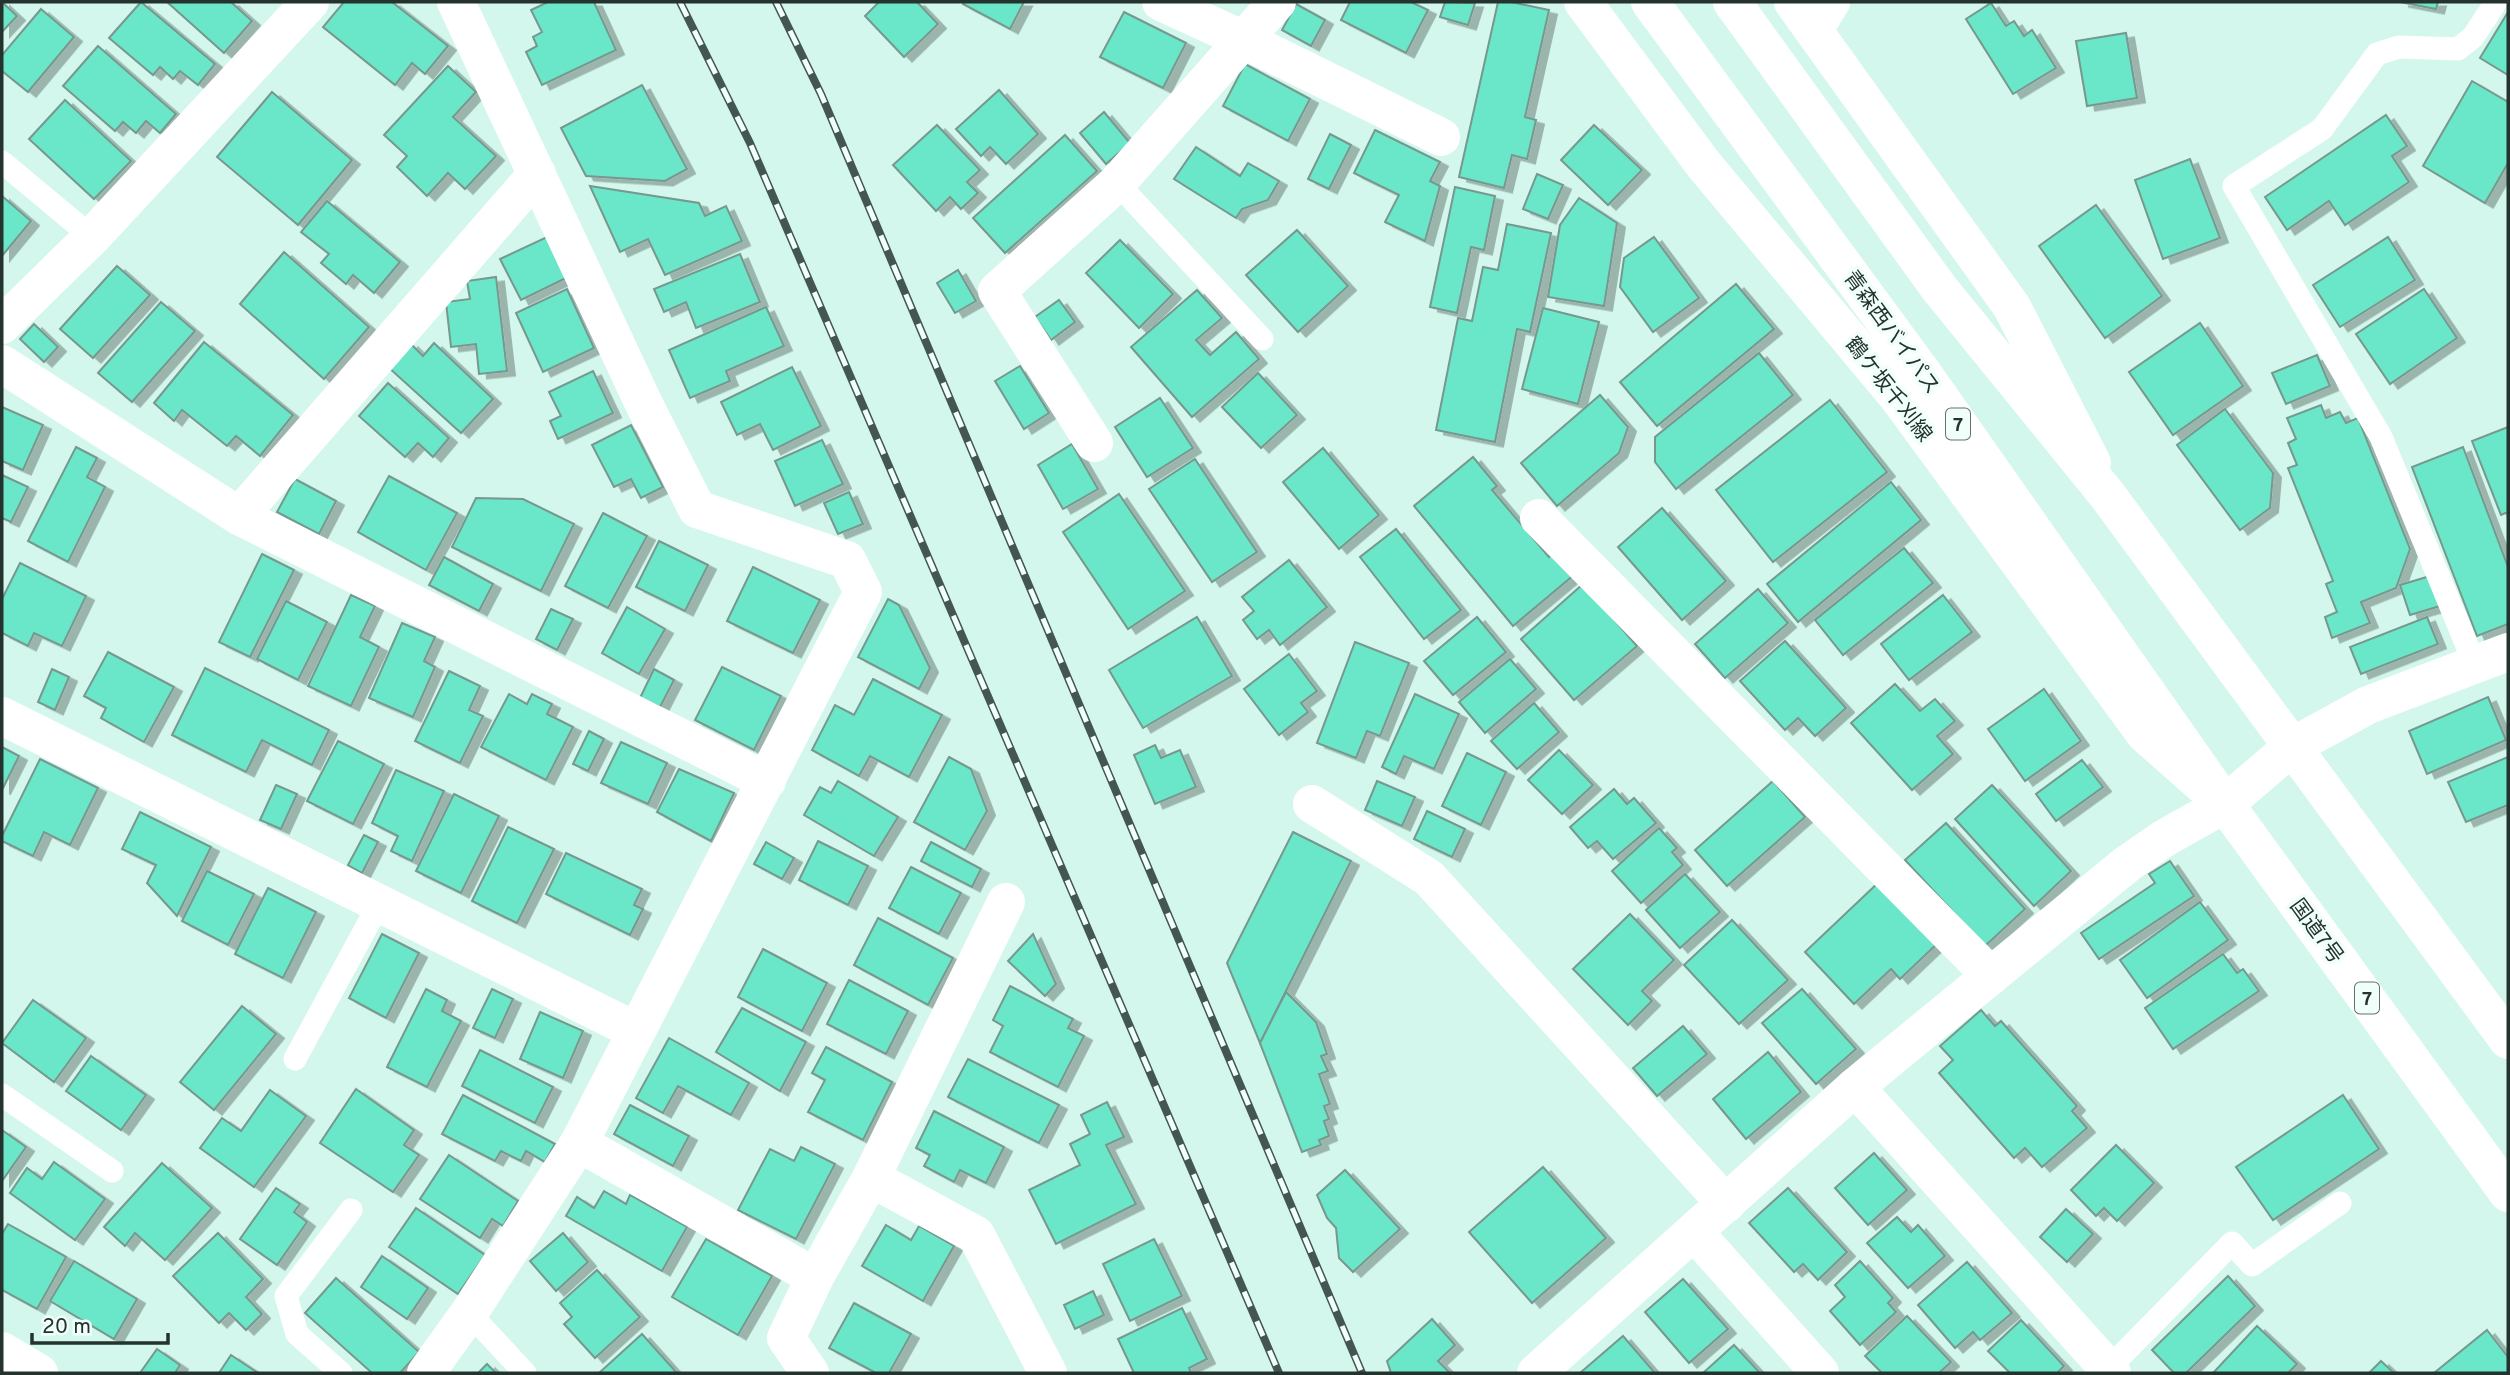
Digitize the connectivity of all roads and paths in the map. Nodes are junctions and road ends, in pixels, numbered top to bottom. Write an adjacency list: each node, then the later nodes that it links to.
1 (456, 2): 13 (main road)
2 (1161, 2): 10 (main road)
3 (1277, 2): 10 (main road)
4 (1583, 2): 28 (main road, 鶴ケ坂千刈線)
5 (1650, 2): 28 (main road, 青森西バイパス / 7)
6 (2496, 2): 23 (lane)
7 (1735, 6): 20 (main road)
8 (291, 8): 15 (main road)
9 (1813, 11): 20 (main road)
10 (1244, 40): 11 (main road); 14 (main road)
11 (1441, 137)
12 (2, 162): 15 (lane)
13 (537, 174): 21 (main road); 26 (main road)
14 (1117, 183): 17 (lane); 19 (main road)
15 (92, 237): 16 (main road)
16 (2, 325)
17 (1262, 339)
18 (2, 364): 21 (main road)
19 (1094, 443)
20 (2108, 496): 25 (main road)
21 (239, 516): 26 (main road)
22 (1539, 518): 31 (main road)
23 (2491, 659): 25 (main road)
24 (2, 716): 30 (main road)
25 (2293, 746): 28 (main road); 33 (main road)
26 (767, 781): 32 (main road)
27 (1312, 804): 42 (main road)
28 (2225, 804): 31 (main road); 40 (main road, 国道7号 / 7)
29 (1006, 902): 39 (main road)
30 (379, 904): 32 (main road); 34 (lane)
31 (1991, 976): 35 (main road)
32 (636, 1031): 37 (main road)
33 (2508, 1040)
34 (295, 1059)
35 (1855, 1087): 42 (main road); 48 (main road)
36 (2, 1095): 38 (lane)
37 (579, 1143): 45 (main road); 46 (main road)
38 (112, 1171)
39 (871, 1178): 45 (main road); 54 (main road)
40 (2508, 1193)
41 (2340, 1203): 48 (lane)
42 (1726, 1204): 44 (main road)
43 (351, 1210): 50 (lane)
44 (1695, 1233): 55 (main road); 56 (main road)
45 (815, 1277): 53 (main road)
46 (470, 1313): 51 (main road); 52 (lane)
47 (2, 1351): 49 (main road)
48 (2110, 1371)
49 (39, 1373)
50 (341, 1373)
51 (426, 1373)
52 (525, 1373)
53 (810, 1373)
54 (1048, 1373)
55 (1536, 1373)
56 (1820, 1373)

